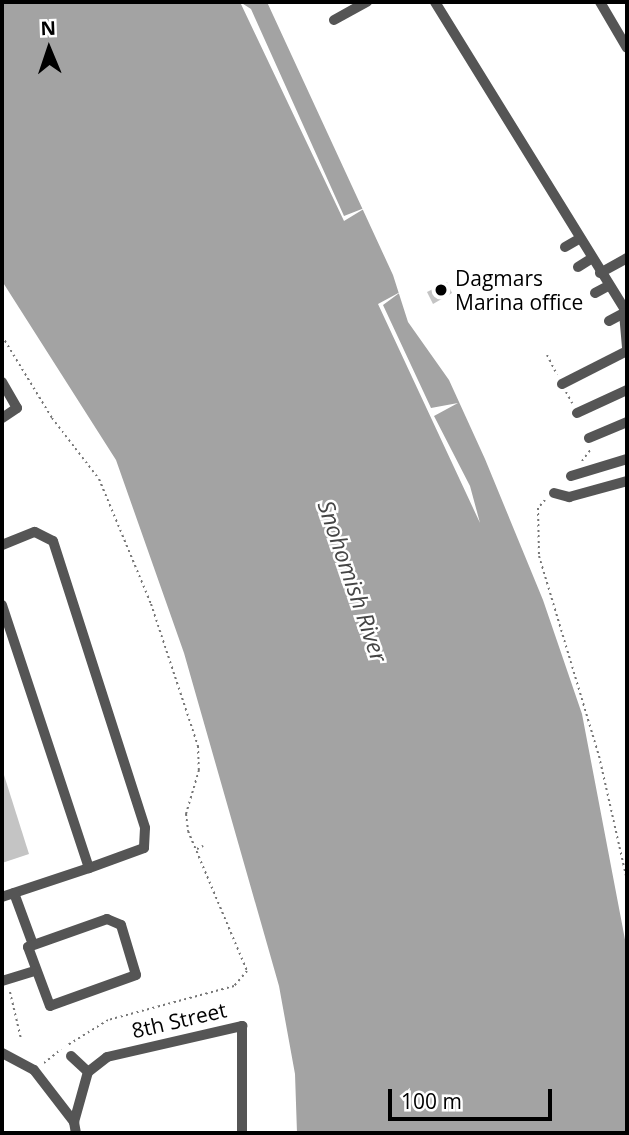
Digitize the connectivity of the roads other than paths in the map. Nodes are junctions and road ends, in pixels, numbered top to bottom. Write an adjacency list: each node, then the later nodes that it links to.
1 (367, 2): 4 (street)
2 (435, 2): 6 (street)
3 (600, 2): 5 (street)
4 (334, 20)
5 (627, 48)
6 (579, 239): 7 (street); 9 (street)
7 (565, 247)
8 (627, 258): 11 (street)
9 (591, 259): 10 (street); 11 (street)
10 (578, 267)
11 (600, 273): 12 (street)
12 (608, 286): 13 (street); 14 (street)
13 (595, 293)
14 (626, 313): 15 (street); 16 (street)
15 (609, 321)
16 (627, 351): 18 (street)
17 (2, 382): 21 (street)
18 (562, 384)
19 (627, 390): 20 (street)
20 (577, 413)
21 (2, 418)
22 (627, 422): 23 (street)
23 (589, 438)
24 (627, 459): 25 (street)
25 (571, 476)
26 (627, 481): 27 (street)
27 (554, 493)
28 (2, 545): 30 (street)
29 (2, 606): 30 (street)
30 (89, 867): 31 (street)
31 (14, 893): 32 (street); 33 (street)
32 (2, 897)
33 (32, 942): 34 (street); 34 (street)
34 (34, 971): 35 (street)
35 (4, 981)
36 (2, 1052): 39 (street)
37 (71, 1056): 38 (street)
38 (89, 1072): 39 (street); 40 (street, 8th Street)
39 (75, 1128)
40 (242, 1133)

